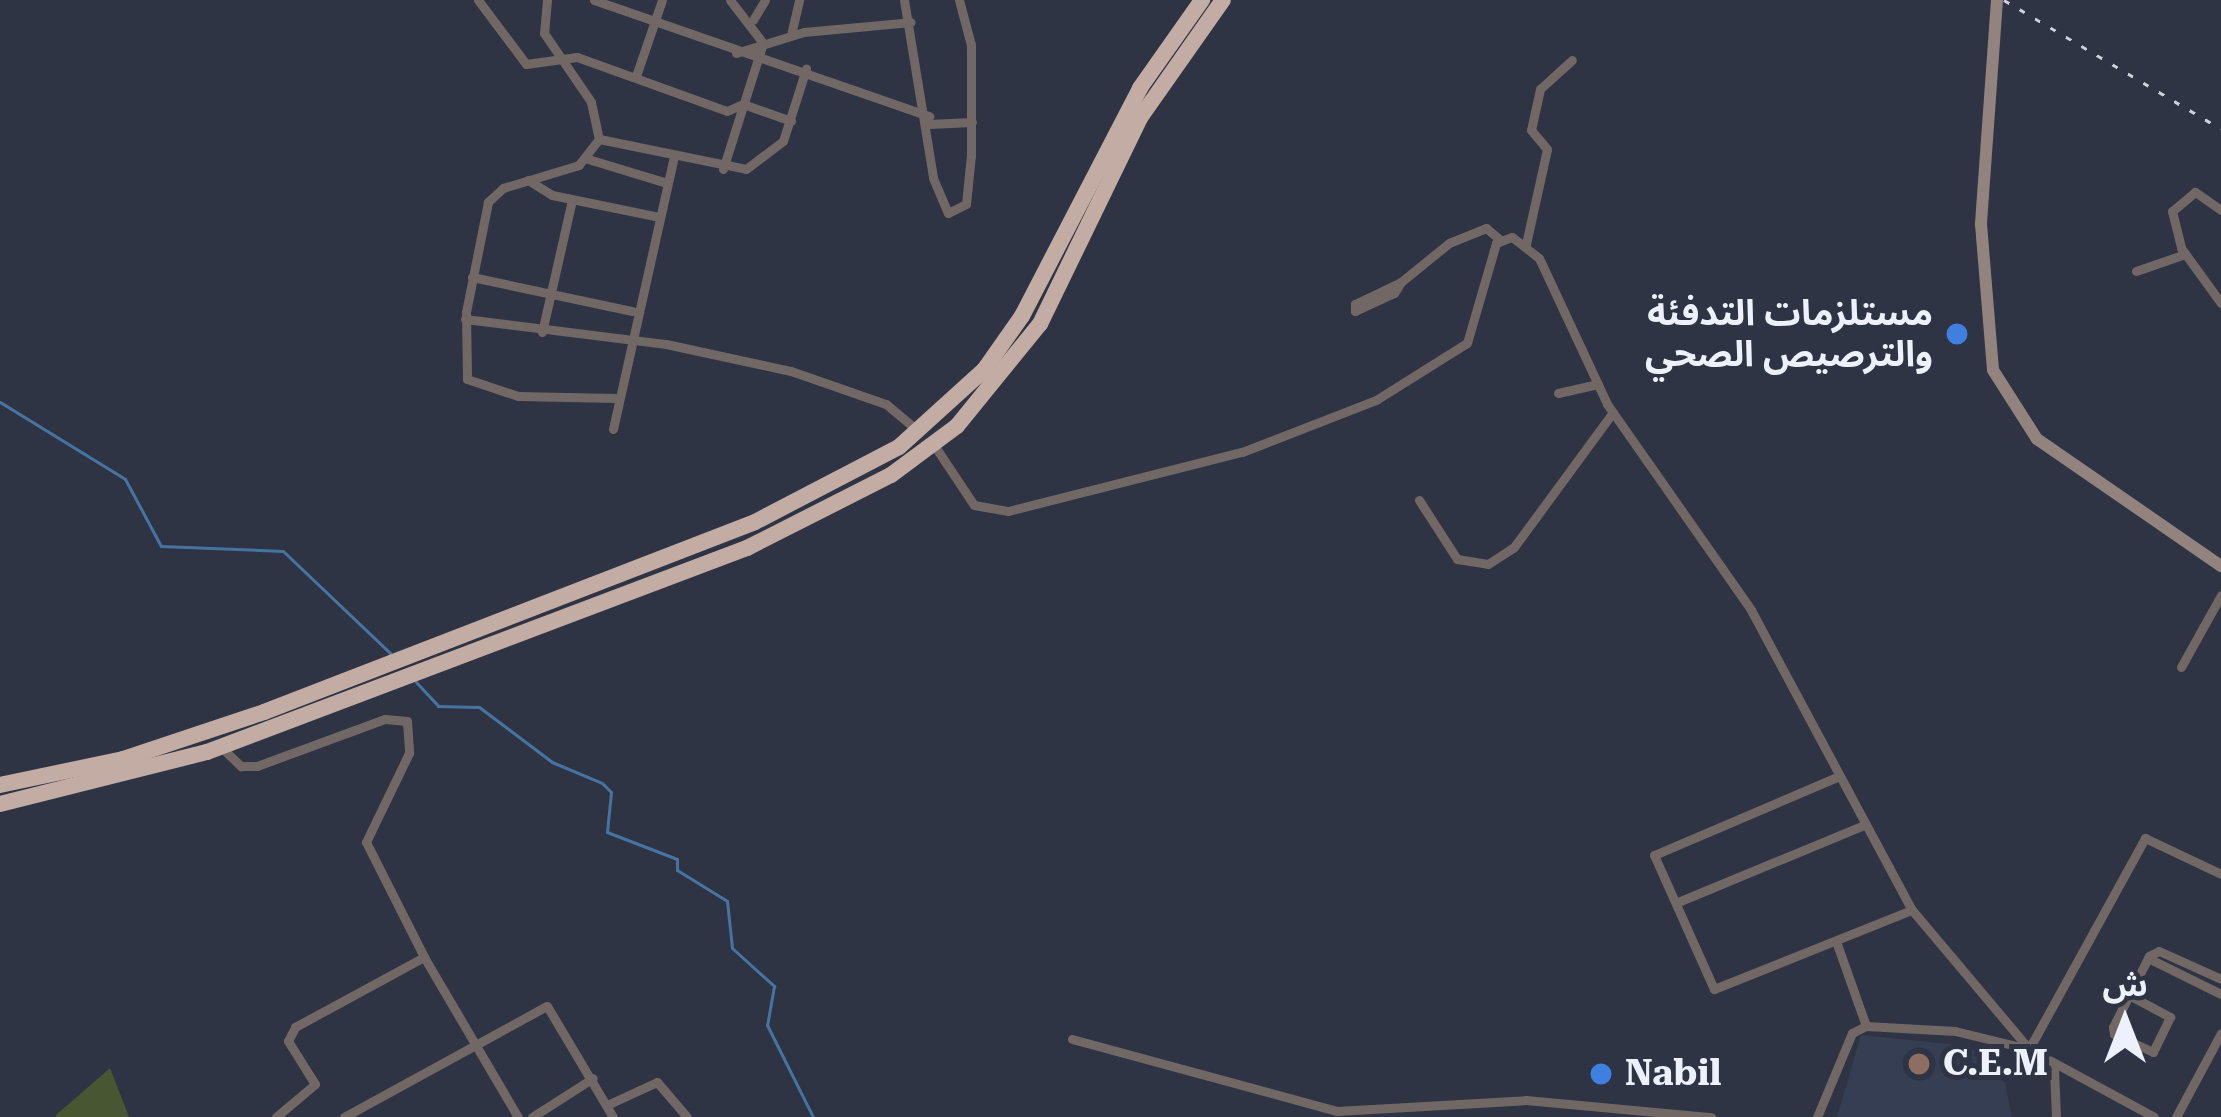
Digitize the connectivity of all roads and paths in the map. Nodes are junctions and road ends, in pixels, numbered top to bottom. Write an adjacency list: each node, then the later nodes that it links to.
1 (478, 0): 20 (street)
2 (547, 0): 20 (street)
3 (594, 0): 14 (street)
4 (662, 0): 14 (street)
5 (730, 0): 13 (street)
6 (765, 0): 13 (street)
7 (799, 0): 16 (street)
8 (904, 0): 15 (street)
9 (959, 0): 27 (street)
10 (1202, 0): 54 (highway)
11 (1223, 0): 55 (highway)
12 (1997, 0): 57 (main road)
13 (753, 20): 17 (street)
14 (655, 22): 18 (street); 23 (street)
15 (910, 22): 16 (street); 25 (street)
16 (791, 34): 17 (street)
17 (763, 43): 18 (street); 19 (street)
18 (736, 53): 19 (street)
19 (755, 58): 22 (street); 24 (street)
20 (571, 59): 23 (street); 28 (street)
21 (1573, 60): 38 (street)
22 (806, 69): 25 (street); 26 (street)
23 (636, 76): 24 (street)
24 (737, 110): 26 (street); 31 (street)
25 (929, 120): 27 (street); 27 (street)
26 (791, 121): 31 (street)
27 (972, 122)
28 (599, 139): 29 (street); 30 (street)
29 (674, 156): 31 (street); 33 (street)
30 (589, 159): 32 (street); 33 (street)
31 (723, 169)
32 (527, 180): 34 (street); 41 (street)
33 (667, 183): 36 (street)
34 (572, 200): 36 (street); 43 (street)
35 (2221, 210): 39 (street)
36 (659, 217): 45 (street)
37 (1499, 238): 38 (street); 42 (street); 55 (street)
38 (1526, 244): 49 (street)
39 (2185, 254): 40 (street); 44 (street)
40 (2136, 271)
41 (472, 277): 43 (street); 46 (street)
42 (1401, 282): 42 (street)
43 (551, 293): 45 (street); 47 (street)
44 (2221, 303)
45 (632, 310): 48 (street)
46 (465, 319): 47 (street); 51 (street)
47 (542, 332): 48 (street)
48 (626, 343): 51 (street); 54 (street)
49 (1598, 384): 50 (street); 52 (street)
50 (1558, 393)
51 (615, 398): 53 (street)
52 (1613, 412): 56 (street); 61 (street)
53 (613, 429)
54 (919, 432): 62 (highway)
55 (934, 445): 60 (highway)
56 (1419, 500)
57 (2221, 566)
58 (2221, 596): 59 (street)
59 (2180, 667)
60 (221, 747): 63 (highway); 69 (street)
61 (1837, 777): 64 (street); 66 (street)
62 (0, 785)
63 (0, 803)
64 (1864, 825): 66 (street); 67 (street)
65 (2221, 874): 78 (street)
66 (1678, 902): 68 (street)
67 (1912, 910): 68 (street); 78 (street)
68 (1837, 944): 74 (street)
69 (424, 957): 77 (street); 84 (street)
70 (2147, 958): 71 (street); 72 (street); 73 (street)
71 (2221, 979)
72 (2221, 994)
73 (2129, 995): 73 (street)
74 (1866, 1026): 78 (street); 91 (street)
75 (2221, 1033): 79 (street)
76 (1072, 1039): 90 (street)
77 (474, 1049): 82 (street); 85 (street); 86 (street)
78 (2029, 1049): 81 (street)
79 (2208, 1057): 80 (street); 94 (street)
80 (2221, 1068)
81 (2054, 1069): 92 (street); 93 (street)
82 (593, 1078): 83 (street); 87 (street)
83 (607, 1106): 88 (street); 89 (street)
84 (276, 1117)
85 (344, 1117)
86 (518, 1117)
87 (532, 1117)
88 (613, 1117)
89 (687, 1117)
90 (1711, 1117)
91 (1817, 1117)
92 (2056, 1117)
93 (2154, 1117)
94 (2176, 1117)

